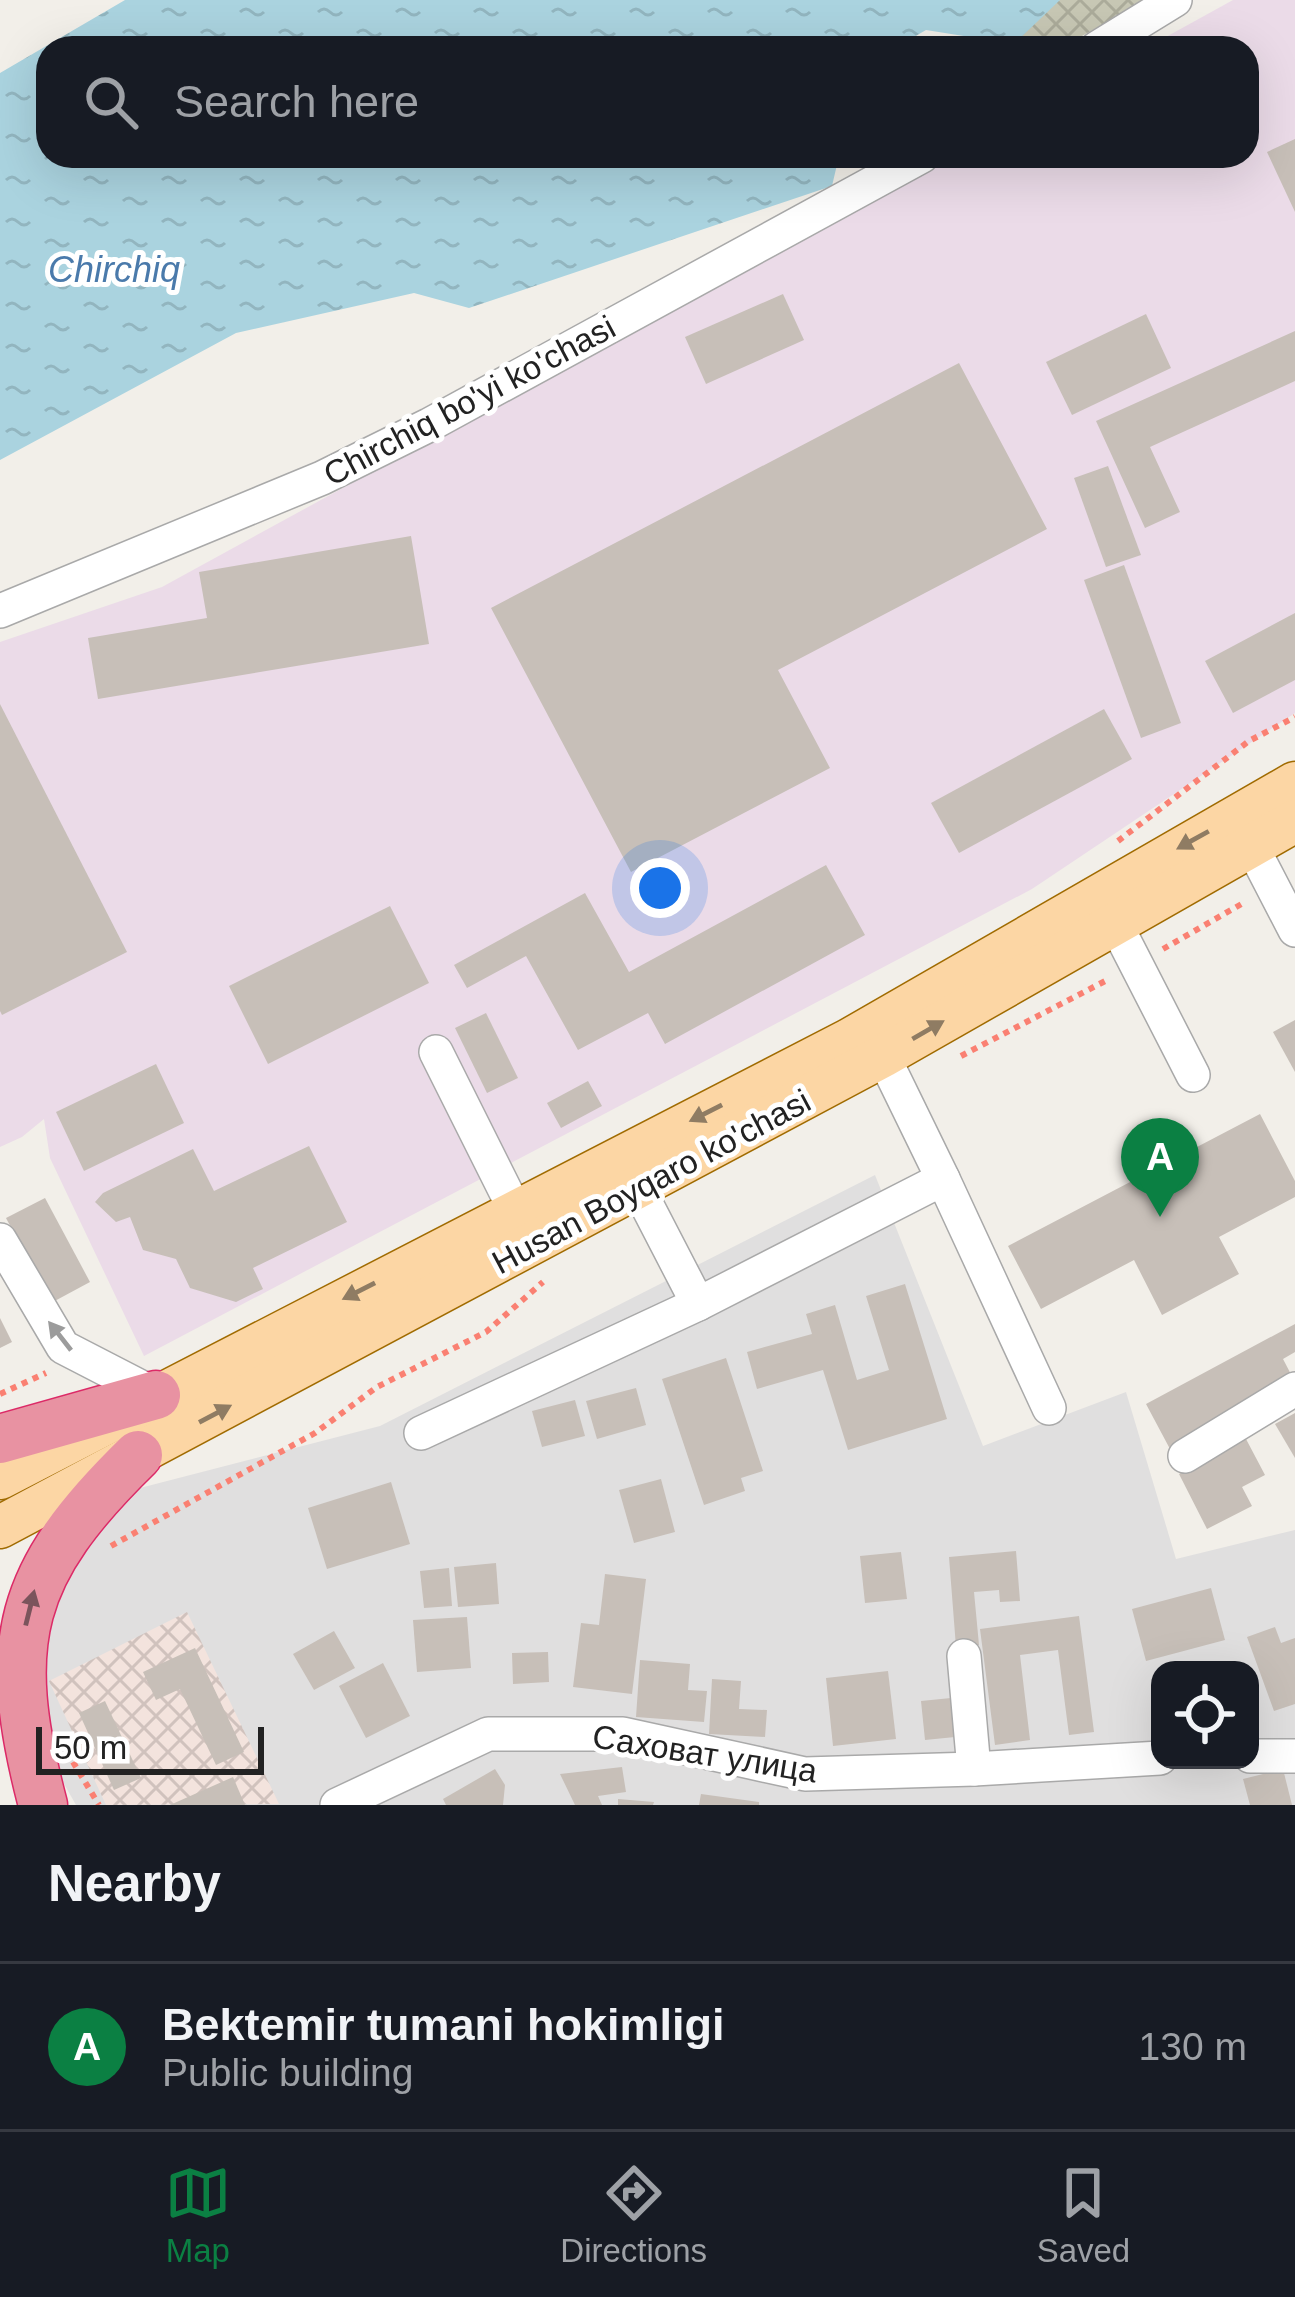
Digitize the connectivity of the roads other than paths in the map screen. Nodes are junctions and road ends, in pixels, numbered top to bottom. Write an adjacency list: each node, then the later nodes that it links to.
1 (1175, 0): 2 (street)
2 (1116, 36)
3 (900, 168): 4 (street, Chirchiq bo'yi ko'chasi)
4 (0, 611)
5 (1295, 783): 15 (main road, Husan Boyqaro ko'chasi, one-way to 15)
6 (1295, 821): 7 (main road, Husan Boyqaro ko'chasi)
7 (1251, 845): 8 (main road, Husan Boyqaro ko'chasi); 9 (street)
8 (1114, 922): 11 (main road, Husan Boyqaro ko'chasi, one-way to 8); 12 (street)
9 (1295, 930)
10 (436, 1052): 15 (street)
11 (883, 1056): 13 (street); 14 (main road, Husan Boyqaro ko'chasi)
12 (1193, 1075)
13 (943, 1179): 17 (street); 20 (street)
14 (638, 1188): 15 (main road, Husan Boyqaro ko'chasi); 17 (street)
15 (524, 1228): 19 (main road, Husan Boyqaro ko'chasi, one-way to 19); 23 (main road, Husan Boyqaro ko'chasi, one-way to 15)
16 (0, 1240): 19 (street, one-way to 16)
17 (698, 1304): 21 (street)
18 (1295, 1389): 24 (street)
19 (156, 1395): 22 (highway); 25 (main road, Husan Boyqaro ko'chasi)
20 (1049, 1408)
21 (422, 1433)
22 (0, 1439)
23 (138, 1455): 26 (main road, Husan Boyqaro ko'chasi); 34 (highway, one-way to 23)
24 (1185, 1456)
25 (0, 1478)
26 (0, 1527)
27 (964, 1656): 31 (street)
28 (1259, 1756): 29 (street)
29 (1295, 1756)
30 (1151, 1758): 31 (street, Саховат улица)
31 (974, 1769): 35 (street, Саховат улица)
32 (0, 1779): 33 (highway)
33 (17, 1805)
34 (43, 1805)
35 (337, 1805)

